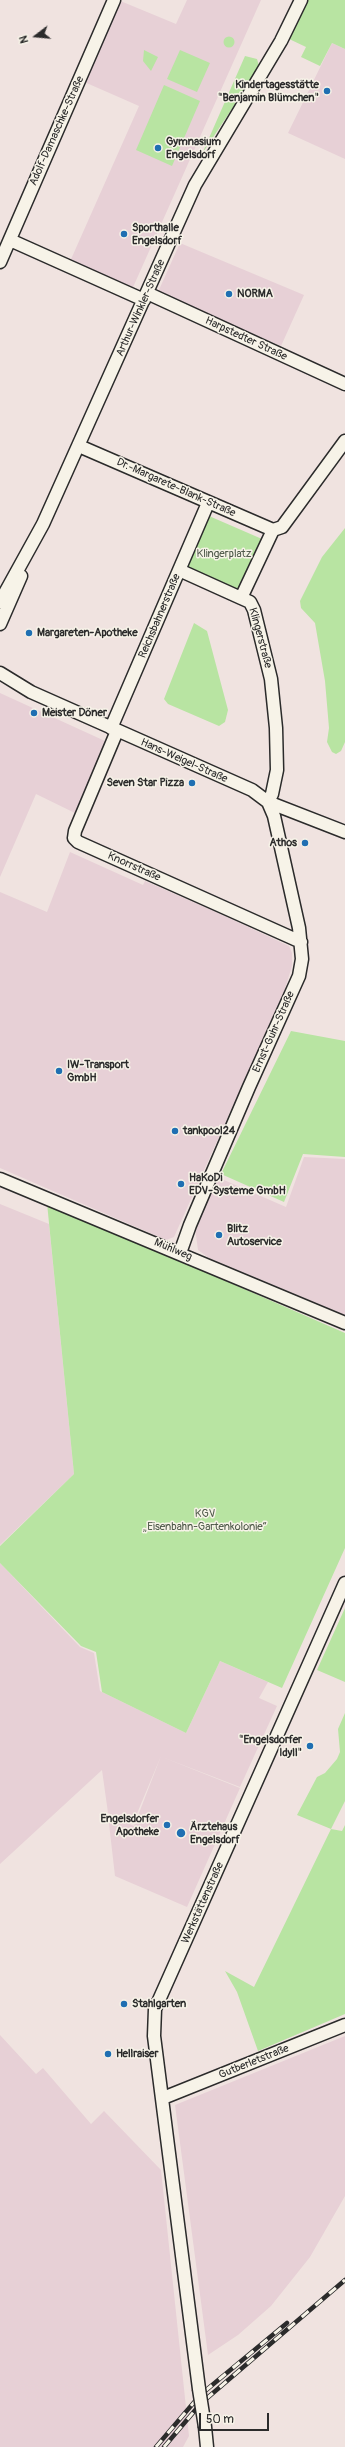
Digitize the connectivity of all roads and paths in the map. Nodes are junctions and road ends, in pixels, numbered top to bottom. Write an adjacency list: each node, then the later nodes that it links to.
1 (114, 0): 5 (street, Adolf-Damaschke-Straße)
2 (292, 0): 4 (street, Arthur-Winkler-Straße)
3 (300, 0): 4 (street, Arthur-Winkler-Straße)
4 (270, 59): 7 (street, Arthur-Winkler-Straße)
5 (10, 240): 6 (street, Adolf-Damaschke-Straße); 7 (street, Harpstedter Straße)
6 (0, 262)
7 (146, 297): 8 (street, Harpstedter Straße); 10 (street, Arthur-Winkler-Straße)
8 (345, 384)
9 (345, 441): 12 (street, Klingerstraße)
10 (79, 446): 11 (street, Dr.-Margarete-Blank-Straße); 13 (street, Arthur-Winkler-Straße)
11 (208, 503): 12 (street, Dr.-Margarete-Blank-Straße); 14 (street, Reichsbahnerstraße)
12 (273, 530): 15 (street, Klingerstraße)
13 (35, 542): 16 (street, Arthur-Winkler-Straße); 17 (street, Arthur-Winkler-Straße)
14 (180, 570): 15 (street); 21 (street, Reichsbahnerstraße)
15 (241, 598): 22 (street, Klingerstraße)
16 (0, 602)
17 (0, 624)
18 (0, 673): 20 (street, Hans-Weigel-Straße)
19 (0, 683): 20 (street, Hans-Weigel-Straße)
20 (22, 688): 21 (street, Hans-Weigel-Straße)
21 (114, 730): 22 (street, Hans-Weigel-Straße); 24 (street, Knorrstraße)
22 (268, 802): 23 (street, Hans-Weigel-Straße); 24 (street, Ernst-Guhr-Straße)
23 (345, 832)
24 (301, 942): 26 (street, Ernst-Guhr-Straße)
25 (0, 1179): 26 (street, Mühlweg)
26 (180, 1253): 27 (street, Mühlweg)
27 (345, 1323)
28 (345, 1583): 30 (street, Werkstättenstraße)
29 (345, 2025): 30 (street, Gutberletstraße)
30 (163, 2098): 31 (street, Werkstättenstraße, bridge)
31 (207, 2447)

